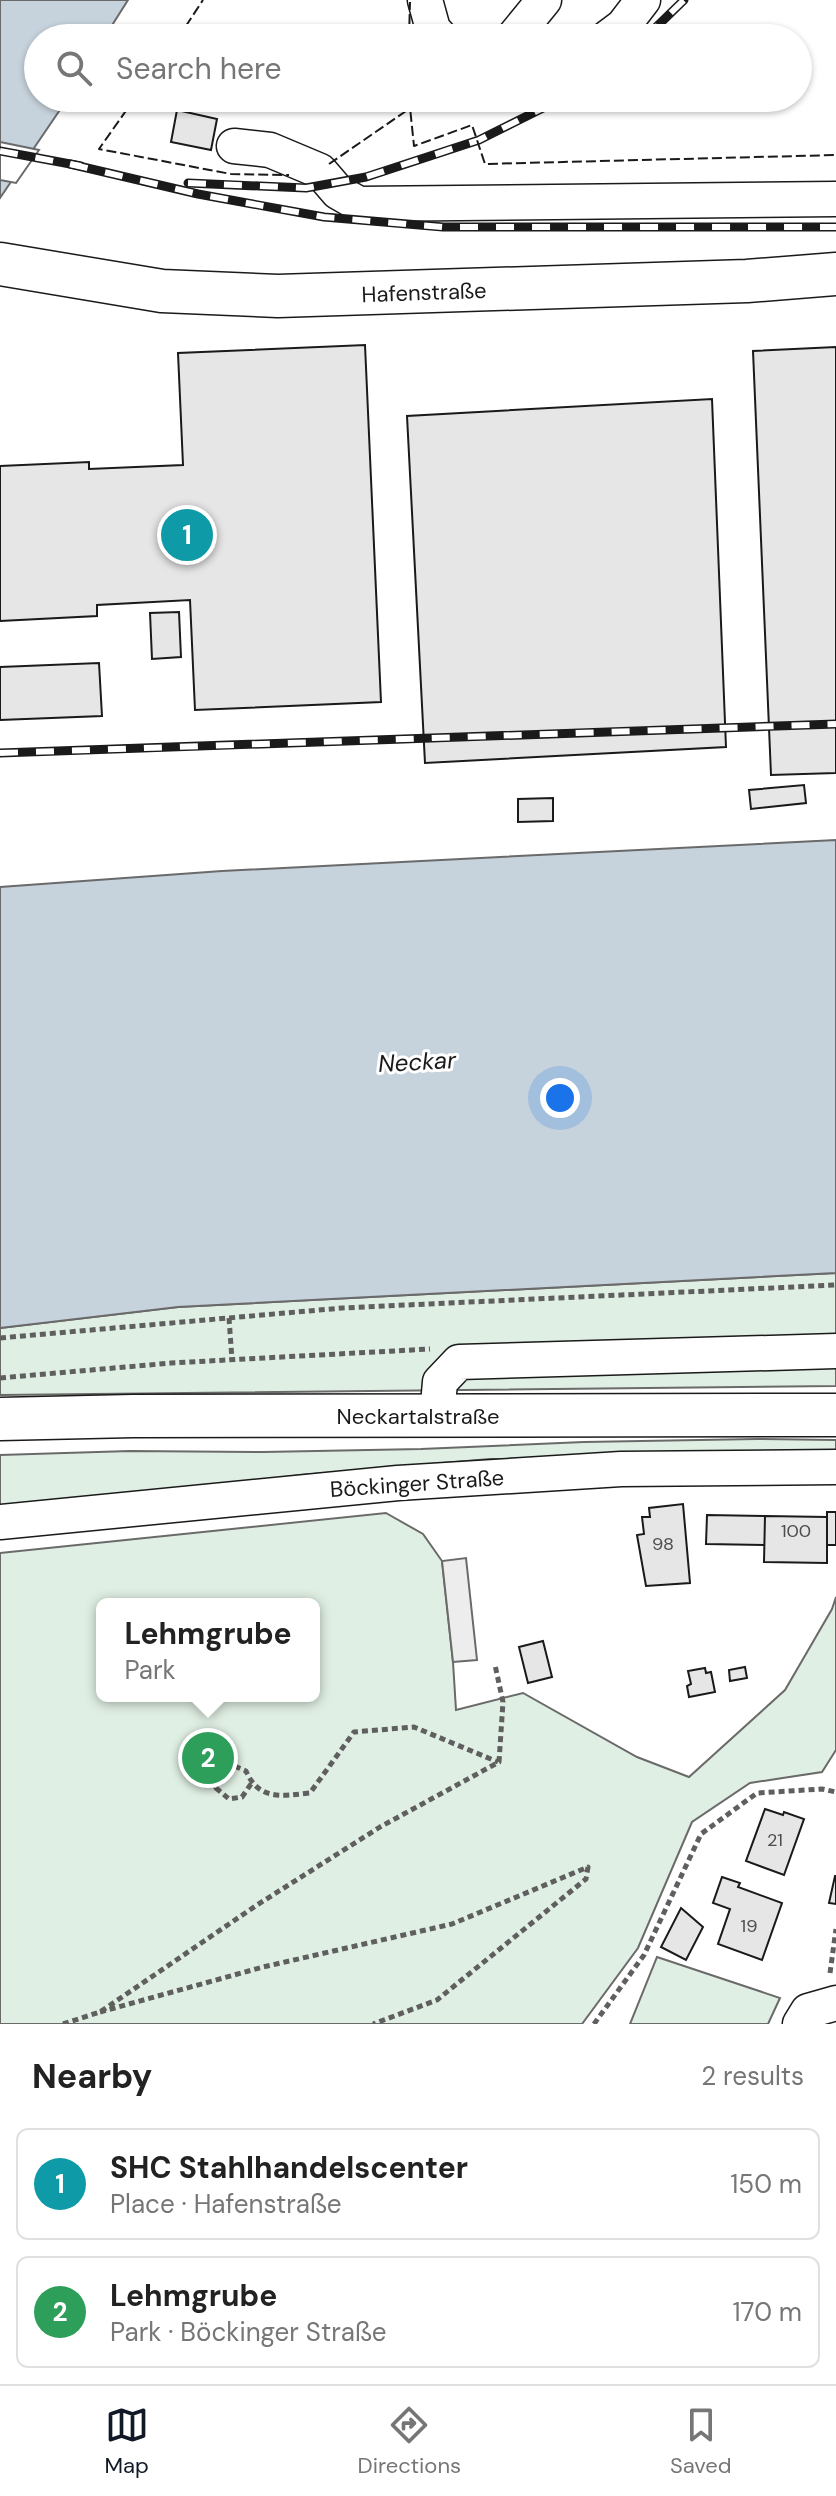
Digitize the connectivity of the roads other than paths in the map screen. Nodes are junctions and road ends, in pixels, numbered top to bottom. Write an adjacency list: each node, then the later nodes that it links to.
1 (425, 0): 4 (street)
2 (544, 0): 5 (street)
3 (643, 0): 6 (street)
4 (432, 24)
5 (524, 24)
6 (625, 24)
7 (234, 146): 8 (street)
8 (836, 199)
9 (7, 265): 10 (main road, Hafenstraße)
10 (836, 274)
11 (836, 1351): 13 (street)
12 (836, 1415): 13 (main road, Neckartalstraße)
13 (437, 1416): 14 (main road, Neckartalstraße)
14 (0, 1419)
15 (836, 1467): 16 (street, Böckinger Straße)
16 (0, 1522)

